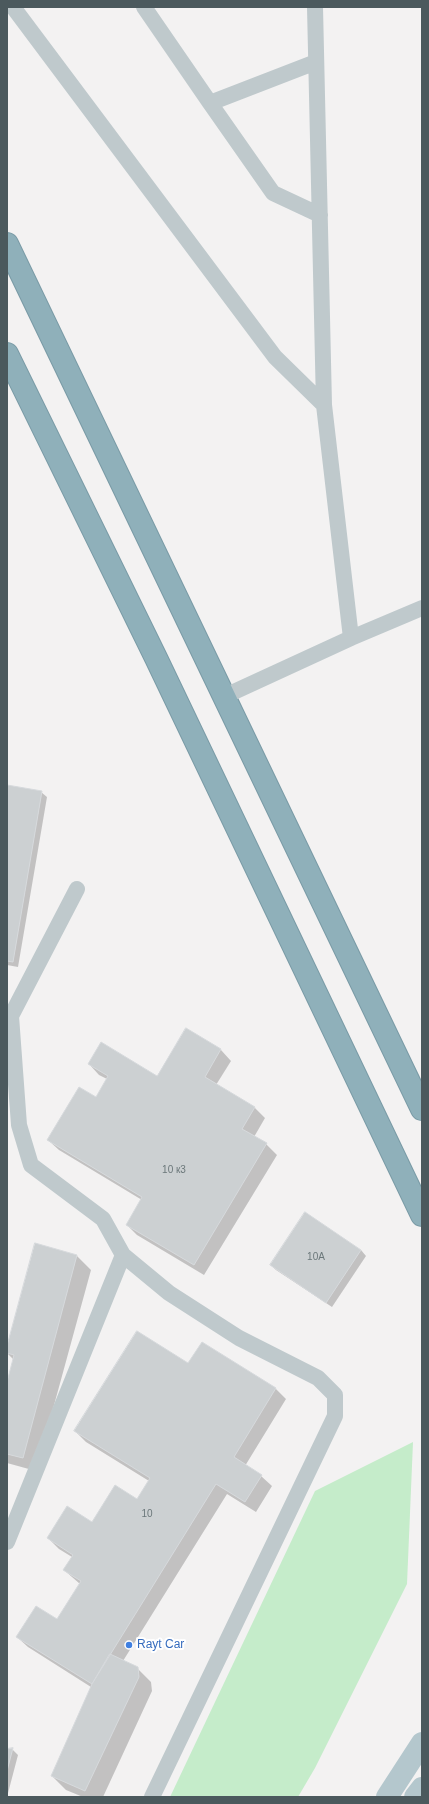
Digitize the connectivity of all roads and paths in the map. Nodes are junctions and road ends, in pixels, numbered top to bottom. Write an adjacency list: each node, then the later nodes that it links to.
1 (13, 7): 9 (lane)
2 (144, 7): 5 (lane)
3 (315, 7): 4 (lane)
4 (316, 62): 5 (lane); 6 (lane)
5 (210, 103): 6 (lane)
6 (320, 215): 9 (lane)
7 (7, 244): 12 (highway)
8 (7, 354): 17 (highway)
9 (324, 405): 11 (lane)
10 (422, 608): 11 (lane)
11 (351, 638): 12 (lane)
12 (225, 696): 14 (highway)
13 (77, 889): 18 (lane)
14 (386, 1037): 15 (main road); 16 (highway)
15 (422, 1088)
16 (422, 1109)
17 (422, 1215)
18 (123, 1255): 19 (lane); 22 (lane)
19 (7, 1542)
20 (422, 1743): 23 (main road)
21 (422, 1788): 24 (main road)
22 (152, 1797)
23 (388, 1797)
24 (415, 1797)

